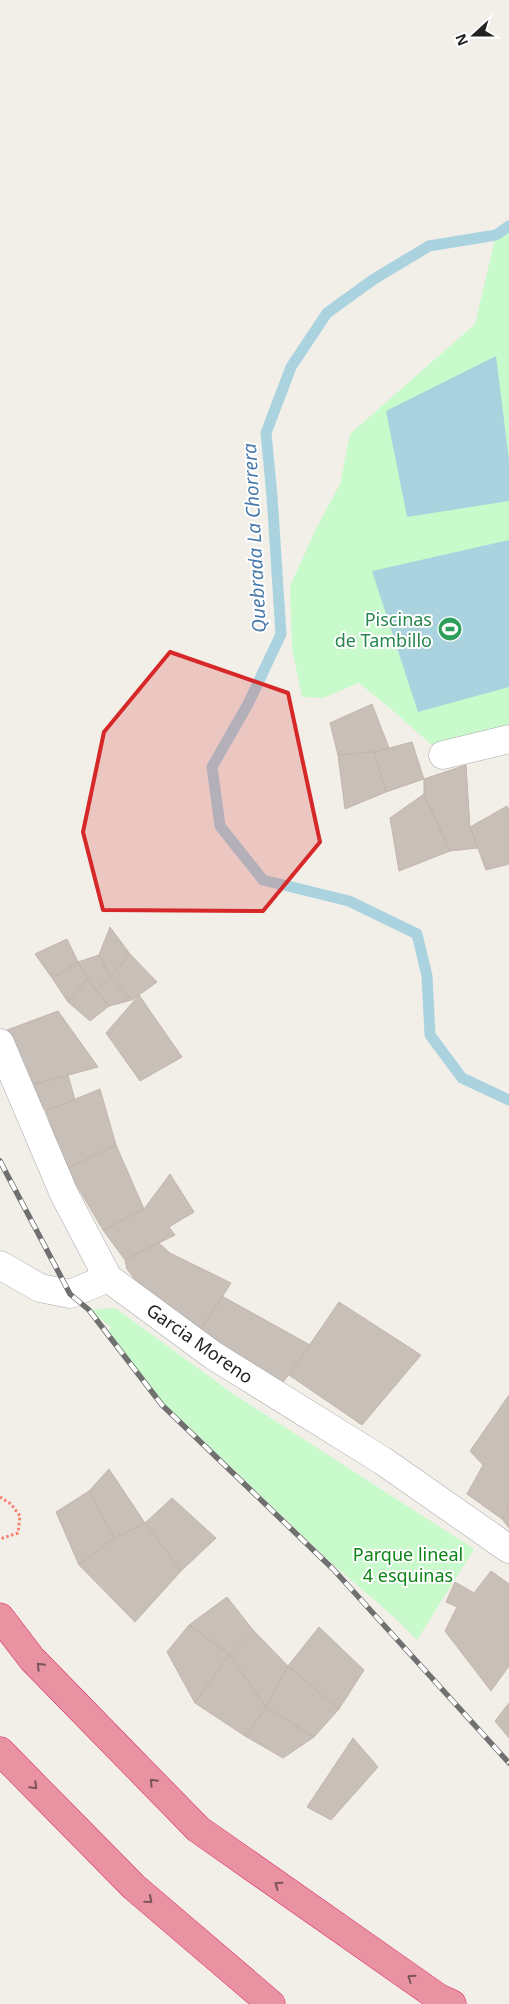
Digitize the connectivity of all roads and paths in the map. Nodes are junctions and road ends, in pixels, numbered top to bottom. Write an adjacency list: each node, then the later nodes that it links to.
1 (509, 739): 2 (street)
2 (443, 755)
3 (0, 1043): 5 (street, Garcia Moreno)
4 (0, 1265): 5 (street)
5 (108, 1278): 8 (street, Garcia Moreno)
6 (0, 1497): 7 (path)
7 (0, 1538)
8 (509, 1549)
9 (0, 1617): 12 (highway, one-way to 9)
10 (0, 1751): 11 (highway, one-way to 11)
11 (271, 2004)
12 (452, 2004)

